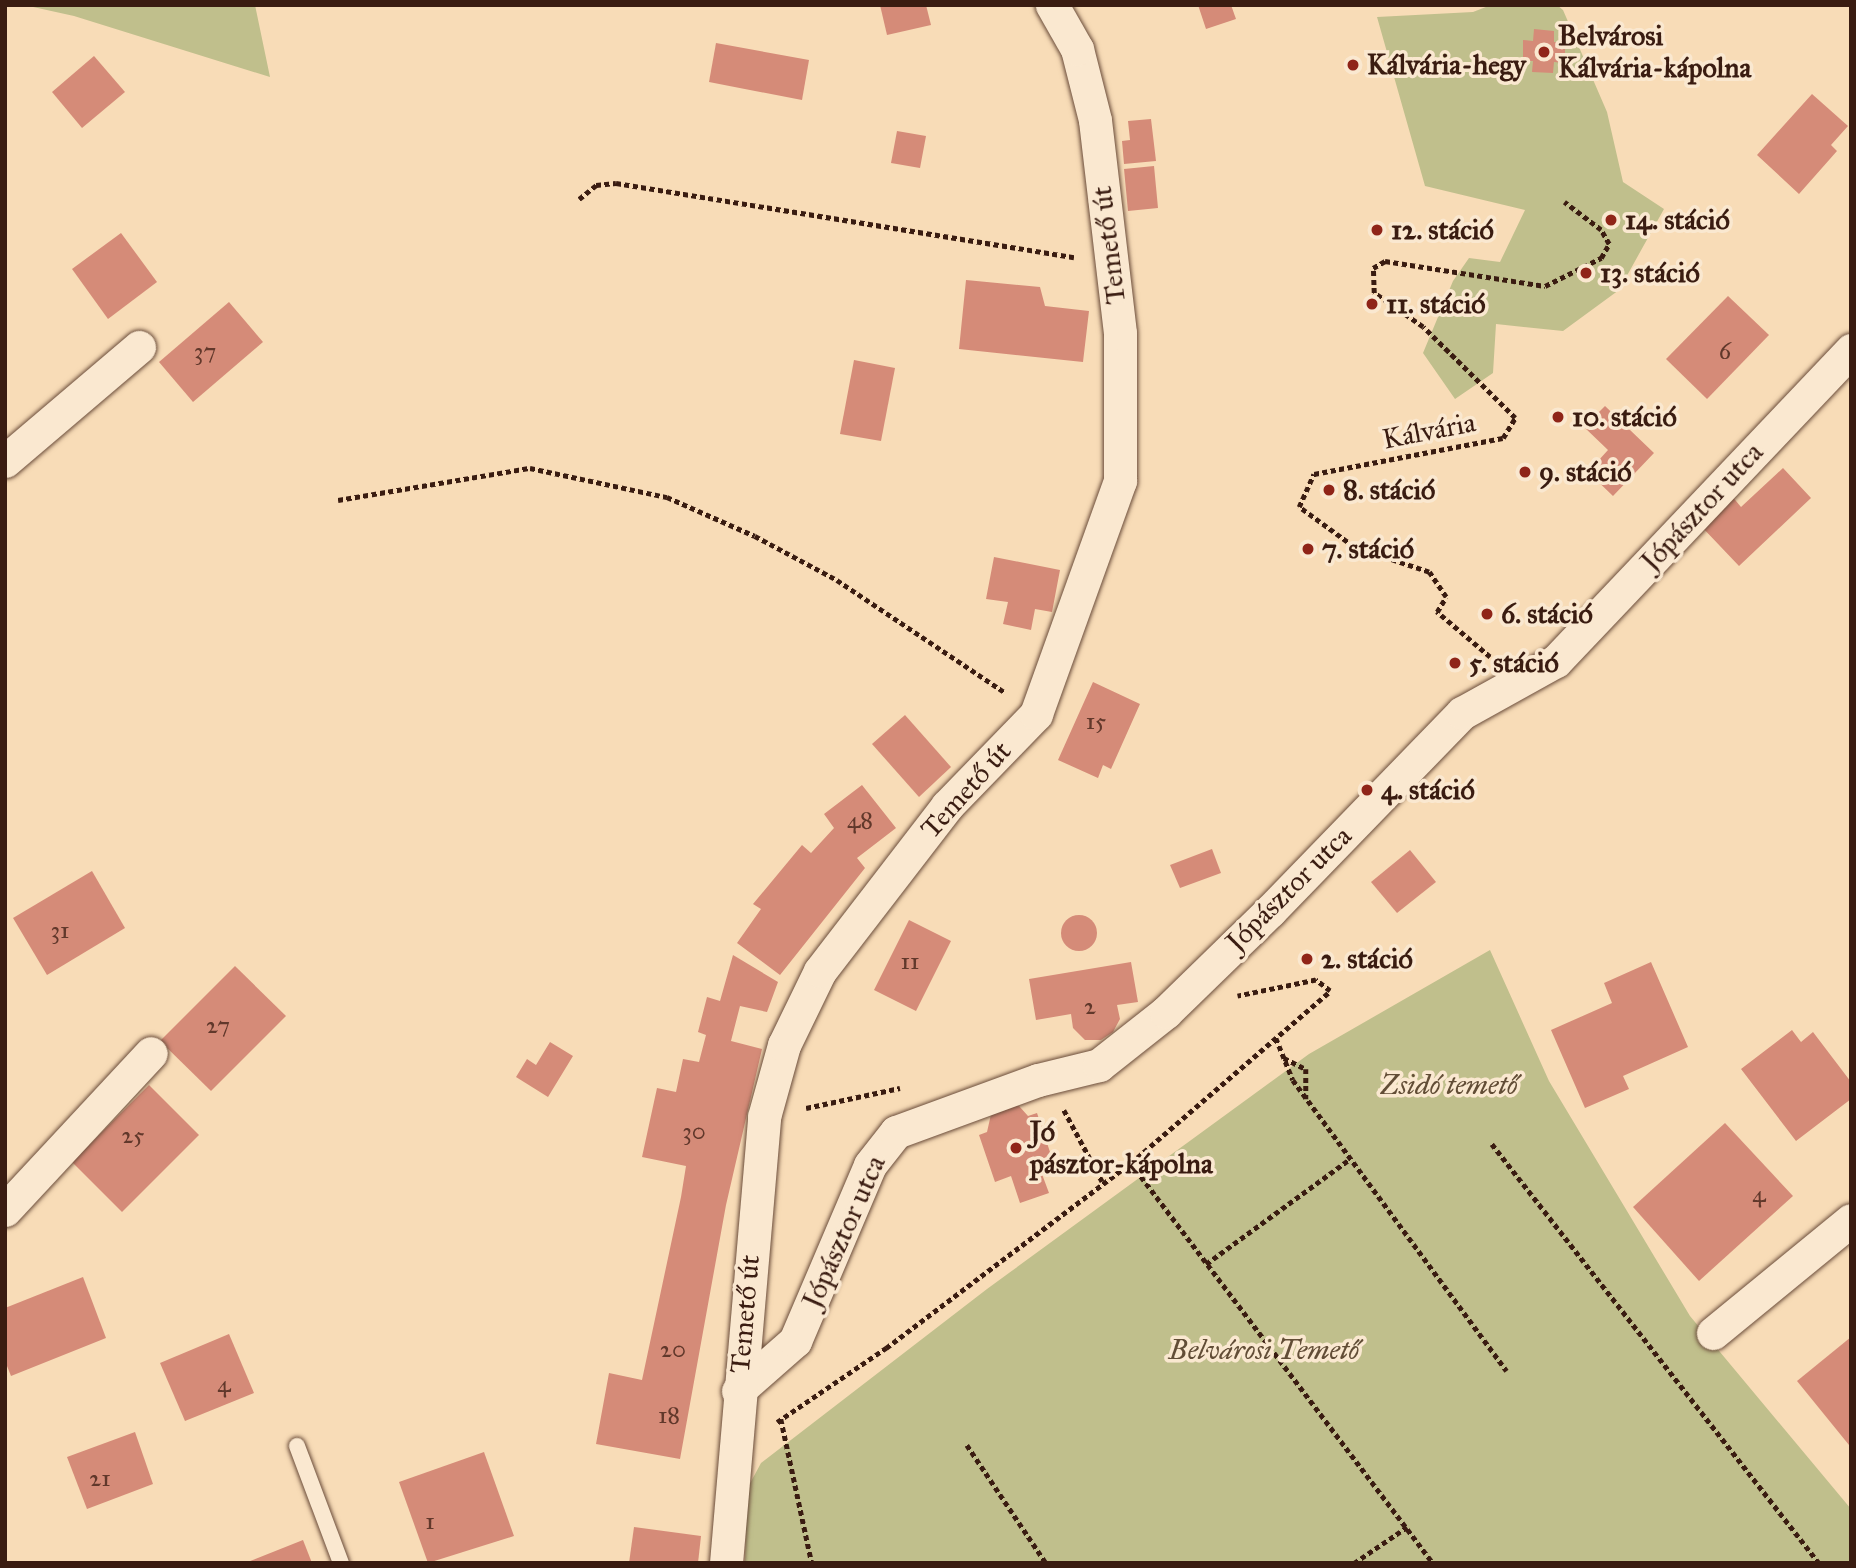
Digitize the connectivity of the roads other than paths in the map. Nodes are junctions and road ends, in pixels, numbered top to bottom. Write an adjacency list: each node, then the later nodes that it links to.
1 (1052, 5): 9 (street, Temető út)
2 (139, 347): 4 (street)
3 (1851, 349): 9 (street, Jópásztor utca)
4 (5, 461)
5 (151, 1053): 6 (street)
6 (5, 1210)
7 (1851, 1220): 8 (street)
8 (1713, 1333)
9 (738, 1391): 12 (street, Temető út)
10 (298, 1446): 11 (lane)
11 (341, 1563)
12 (726, 1563)

